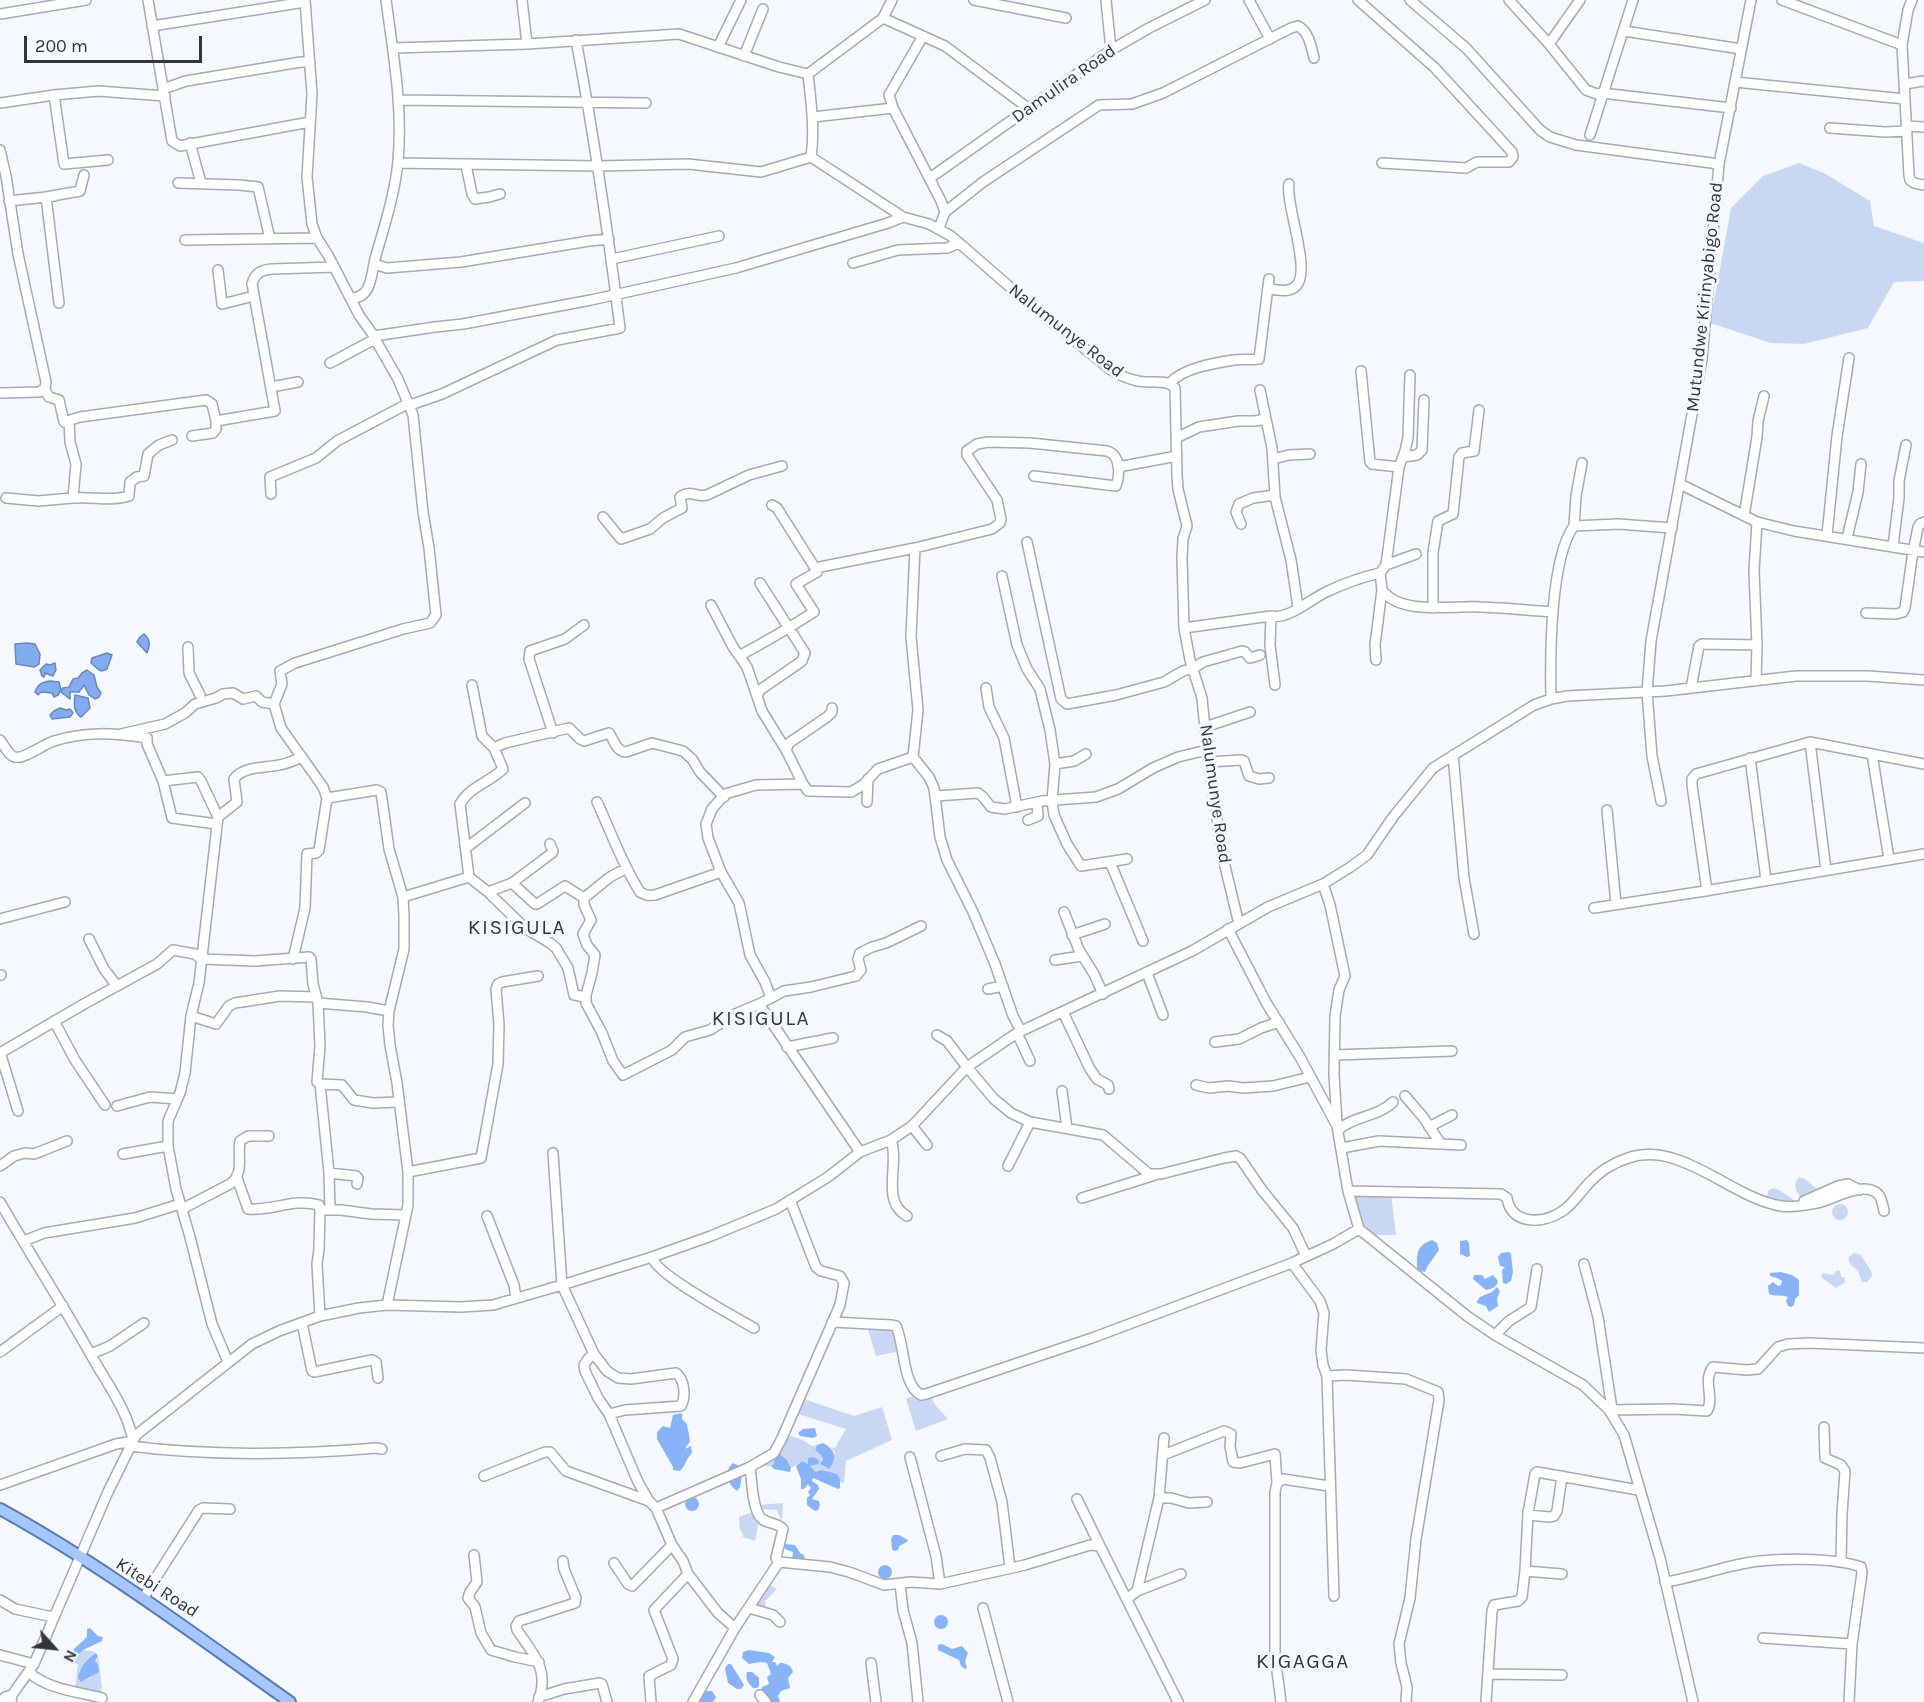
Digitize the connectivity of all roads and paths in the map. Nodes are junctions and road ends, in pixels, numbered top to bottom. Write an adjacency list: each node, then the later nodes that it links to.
1 (86, 0): 20 (street)
2 (148, 0): 25 (street)
3 (386, 0): 34 (street)
4 (522, 0): 30 (street)
5 (741, 0): 33 (street)
6 (892, 0): 23 (street)
7 (974, 0): 24 (street)
8 (1106, 0): 36 (street)
9 (1205, 0): 36 (street, Damulira Road)
10 (1249, 0): 28 (street)
11 (1358, 0): 66 (street)
12 (1410, 0): 67 (street)
13 (1509, 0): 31 (street)
14 (1580, 0): 31 (street)
15 (1632, 0): 26 (street)
16 (1751, 0): 35 (street, Mutundwe Kirinyabigo Road)
17 (1782, 0): 32 (street)
18 (1912, 0): 32 (street)
19 (305, 1): 25 (street); 39 (street)
20 (56, 3): 22 (street)
21 (763, 9): 37 (street)
22 (0, 14)
23 (883, 18): 27 (street); 40 (street)
24 (1066, 18)
25 (153, 26): 44 (street)
26 (1624, 31): 35 (street); 45 (street)
27 (923, 36): 52 (street); 53 (street)
28 (1269, 39): 38 (street); 79 (street)
29 (576, 40): 30 (street); 33 (street); 49 (street)
30 (527, 44): 34 (street)
31 (1549, 44): 45 (street)
32 (1902, 45): 43 (street)
33 (718, 47): 37 (street)
34 (393, 48): 48 (street)
35 (1741, 49): 42 (street, Mutundwe Kirinyabigo Road)
36 (1111, 50): 53 (street, Damulira Road)
37 (744, 56): 40 (street)
38 (1314, 58)
39 (309, 62): 44 (street); 56 (street)
40 (808, 74): 55 (street)
41 (1924, 81): 43 (street)
42 (1735, 82): 47 (street); 54 (street, Mutundwe Kirinyabigo Road)
43 (1905, 84): 47 (street)
44 (164, 93): 46 (street); 61 (street)
45 (1602, 93): 54 (street); 60 (street)
46 (54, 95): 50 (street); 64 (street)
47 (1905, 99): 59 (street)
48 (398, 100): 49 (street); 65 (street)
49 (588, 102): 51 (street); 69 (street)
50 (0, 103)
51 (646, 103)
52 (893, 108): 55 (street); 71 (street)
53 (1028, 108): 71 (street, Damulira Road)
54 (1731, 108): 67 (street, Mutundwe Kirinyabigo Road)
55 (813, 117): 63 (street)
56 (310, 122): 61 (street); 83 (street)
57 (1924, 127): 59 (street)
58 (1830, 128): 59 (street)
59 (1907, 128): 75 (street)
60 (1590, 135)
61 (190, 143): 73 (street)
62 (0, 150): 78 (street)
63 (811, 157): 69 (street); 80 (street, Nalumunye Road)
64 (108, 160)
65 (398, 163): 68 (street); 90 (street)
66 (1382, 163)
67 (1719, 164): 130 (street, Mutundwe Kirinyabigo Road)
68 (466, 165): 69 (street); 76 (street)
69 (598, 166): 85 (street)
70 (84, 175): 77 (street)
71 (930, 178): 79 (street)
72 (177, 183): 73 (street)
73 (201, 183): 84 (street)
74 (1289, 184): 94 (street)
75 (1924, 185)
76 (500, 194)
77 (50, 197): 78 (street); 98 (street)
78 (9, 201): 106 (street)
79 (945, 212): 81 (street)
80 (903, 217): 81 (street, Nalumunye Road); 95 (street)
81 (939, 228): 87 (street, Nalumunye Road)
82 (719, 236): 88 (street)
83 (317, 238): 84 (street); 91 (street)
84 (270, 239): 86 (street)
85 (609, 239): 88 (street); 90 (street)
86 (185, 240)
87 (959, 243): 89 (street); 104 (street, Nalumunye Road)
88 (612, 259): 95 (street)
89 (853, 263)
90 (374, 264): 97 (street)
91 (334, 267): 96 (street); 97 (street)
92 (218, 270): 96 (street)
93 (1269, 279): 94 (street)
94 (1269, 289): 104 (street)
95 (616, 293): 97 (street); 111 (street)
96 (254, 296): 105 (street)
97 (351, 297)
98 (59, 303)
99 (1849, 358): 143 (street)
100 (330, 363): 111 (street)
101 (1361, 371): 128 (street)
102 (1410, 375): 122 (street)
103 (298, 382): 105 (street)
104 (1170, 383): 117 (street, Nalumunye Road)
105 (271, 387): 115 (street)
106 (44, 389): 108 (street); 114 (street)
107 (1260, 390): 113 (street)
108 (0, 393)
109 (1764, 396): 136 (street)
110 (1424, 400): 122 (street)
111 (409, 404): 131 (street); 182 (street)
112 (1479, 410): 159 (street)
113 (1265, 418): 117 (street); 123 (street)
114 (66, 421): 115 (street); 134 (street)
115 (216, 421): 116 (street)
116 (192, 436)
117 (1176, 438): 121 (street, Nalumunye Road)
118 (171, 440): 134 (street)
119 (1906, 445): 146 (street)
120 (1310, 454): 123 (street)
121 (1177, 456): 127 (street); 165 (street, Nalumunye Road)
122 (1403, 457): 128 (street)
123 (1273, 459): 132 (street)
124 (1582, 463): 141 (street)
125 (1861, 464): 144 (street)
126 (782, 466): 137 (street)
127 (1118, 467): 129 (street); 147 (street)
128 (1399, 467): 151 (street)
129 (1034, 476)
130 (1680, 484): 136 (street); 142 (street, Mutundwe Kirinyabigo Road)
131 (271, 494)
132 (1275, 495): 140 (street); 158 (street)
133 (6, 498): 134 (street)
134 (73, 498)
135 (772, 506): 147 (street)
136 (1744, 516): 138 (street)
137 (603, 517)
138 (1757, 522): 143 (street); 166 (street)
139 (1924, 522): 148 (street)
140 (1242, 524)
141 (1574, 526): 142 (street); 160 (street)
142 (1672, 528): 178 (street, Mutundwe Kirinyabigo Road)
143 (1827, 535): 144 (street)
144 (1847, 538): 146 (street)
145 (1027, 542): 171 (street)
146 (1893, 546): 148 (street)
147 (915, 548): 197 (street)
148 (1913, 550): 149 (street); 161 (street)
149 (1924, 552)
150 (1416, 554): 151 (street)
151 (1386, 565): 153 (street)
152 (817, 572): 164 (street)
153 (1380, 573): 156 (street); 158 (street)
154 (1002, 576): 200 (street)
155 (760, 584): 164 (street)
156 (1382, 590): 159 (street); 170 (street)
157 (711, 605): 169 (street)
158 (1298, 608): 162 (street)
159 (1433, 608): 160 (street)
160 (1552, 612): 181 (street)
161 (1866, 613)
162 (1271, 616): 165 (street); 175 (street)
163 (584, 624): 186 (street)
164 (789, 628): 169 (street); 180 (street)
165 (1185, 628): 171 (street, Nalumunye Road)
166 (1757, 645): 172 (street); 177 (street)
167 (188, 647): 179 (street)
168 (1260, 655): 171 (street)
169 (740, 656): 180 (street)
170 (1376, 660)
171 (1194, 668): 185 (street, Nalumunye Road)
172 (1756, 680): 173 (street); 177 (street)
173 (1924, 680)
174 (472, 685): 190 (street)
175 (1275, 685)
176 (986, 688): 215 (street)
177 (1691, 688): 178 (street)
178 (1647, 692): 181 (street); 210 (street, Mutundwe Kirinyabigo Road)
179 (200, 695)
180 (757, 696): 191 (street)
181 (1551, 699): 195 (street)
182 (274, 704): 187 (street); 196 (street)
183 (832, 708): 191 (street)
184 (1250, 712): 185 (street)
185 (1206, 727): 192 (street, Nalumunye Road)
186 (553, 733): 190 (street); 207 (street)
187 (121, 734): 188 (street); 204 (street)
188 (0, 740)
189 (1809, 742): 194 (street); 198 (street); 226 (street)
190 (494, 748): 220 (street)
191 (786, 750): 205 (street)
192 (1207, 750): 199 (street, Nalumunye Road); 209 (street)
193 (1086, 754): 200 (street)
194 (1872, 754): 201 (street); 223 (street)
195 (1453, 755): 231 (street); 245 (street)
196 (302, 757): 208 (street); 217 (street)
197 (913, 758): 203 (street); 206 (street)
198 (1750, 758): 229 (street); 232 (street)
199 (1209, 762): 202 (street); 242 (street, Nalumunye Road)
200 (1055, 764): 209 (street)
201 (1924, 764)
202 (1269, 778)
203 (868, 779): 205 (street); 212 (street)
204 (163, 781): 217 (street); 217 (street)
205 (803, 784): 207 (street)
206 (936, 796): 215 (street); 256 (street)
207 (724, 797): 227 (street)
208 (327, 798): 234 (street); 250 (street)
209 (1052, 801): 213 (street); 224 (street)
210 (1661, 801)
211 (597, 802): 225 (street)
212 (867, 802)
213 (1037, 802): 215 (street); 218 (street)
214 (525, 803): 220 (street)
215 (1017, 807)
216 (1607, 810): 237 (street)
217 (217, 820): 251 (street)
218 (1028, 820)
219 (550, 844): 230 (street)
220 (466, 848): 228 (street)
221 (1924, 854): 223 (street)
222 (1127, 859): 224 (street)
223 (1889, 859): 226 (street)
224 (1110, 862): 248 (street)
225 (625, 869): 227 (street); 235 (street)
226 (1826, 870): 229 (street)
227 (721, 872): 260 (street)
228 (469, 878): 233 (street); 234 (street)
229 (1766, 880): 232 (street)
230 (512, 883): 233 (street); 235 (street)
231 (1323, 884): 242 (street); 276 (street)
232 (1707, 891): 237 (street)
233 (488, 892): 259 (street)
234 (403, 897): 263 (street)
235 (584, 898): 259 (street)
236 (65, 902): 240 (street)
237 (1616, 904): 238 (street)
238 (1594, 908)
239 (1064, 912): 246 (street)
240 (0, 919)
241 (1105, 924): 246 (street)
242 (1239, 924): 244 (street)
243 (921, 926): 260 (street)
244 (1228, 929): 253 (street); 268 (street)
245 (1474, 934)
246 (1072, 935): 249 (street)
247 (88, 939): 255 (street)
248 (1143, 941)
249 (1082, 956): 252 (street); 258 (street)
250 (293, 959): 251 (street); 261 (street)
251 (202, 960): 255 (street); 266 (street)
252 (1055, 960)
253 (1147, 973): 258 (street); 265 (street)
254 (538, 976): 310 (street)
255 (117, 986): 267 (street)
256 (1003, 986): 257 (street); 269 (street)
257 (988, 989)
258 (1103, 994): 264 (street)
259 (586, 997): 262 (street)
260 (771, 998): 262 (street)
261 (317, 1000): 263 (street); 266 (street); 280 (street)
262 (759, 1004): 273 (street)
263 (389, 1011): 286 (street)
264 (1063, 1012): 269 (street); 282 (street)
265 (1163, 1015)
266 (191, 1016): 285 (street)
267 (54, 1021): 275 (street); 288 (street)
268 (1279, 1022): 272 (street); 279 (street)
269 (1019, 1032): 277 (street); 278 (street)
270 (937, 1035): 278 (street)
271 (833, 1038): 273 (street)
272 (1215, 1042)
273 (788, 1047): 305 (street)
274 (1452, 1051): 276 (street)
275 (0, 1053): 290 (street)
276 (1334, 1054): 296 (street)
277 (1030, 1061)
278 (967, 1067): 292 (street); 293 (street)
279 (1310, 1077): 281 (street); 296 (street)
280 (320, 1084): 286 (street); 311 (street)
281 (1196, 1085)
282 (1109, 1089)
283 (1062, 1091): 295 (street)
284 (1405, 1096): 294 (street)
285 (177, 1099): 289 (street); 303 (street)
286 (399, 1102): 310 (street)
287 (1393, 1102): 296 (street)
288 (105, 1105)
289 (117, 1106)
290 (18, 1111)
291 (1452, 1115): 294 (street)
292 (1030, 1122): 295 (street); 309 (street)
293 (912, 1126): 298 (street); 301 (street)
294 (1430, 1126): 300 (street)
295 (1067, 1128): 312 (street)
296 (1337, 1128): 304 (street)
297 (269, 1136): 313 (street)
298 (891, 1140): 305 (street); 324 (street)
299 (67, 1141): 308 (street)
300 (1441, 1144): 302 (street); 304 (street)
301 (927, 1145)
302 (1461, 1145)
303 (168, 1146): 307 (street); 319 (street)
304 (1342, 1148): 315 (street)
305 (860, 1152): 317 (street)
306 (553, 1153): 332 (street)
307 (123, 1154)
308 (0, 1166)
309 (1008, 1166)
310 (408, 1172): 322 (street)
311 (329, 1173): 314 (street); 320 (street)
312 (1155, 1175): 316 (street); 327 (street)
313 (237, 1178): 319 (street); 320 (street)
314 (357, 1184)
315 (1348, 1191): 321 (street); 325 (street)
316 (1082, 1198)
317 (790, 1200): 328 (street); 337 (street)
318 (0, 1202): 326 (street)
319 (181, 1206): 326 (street); 346 (street)
320 (325, 1210): 322 (street); 336 (street)
321 (1884, 1211)
322 (406, 1215): 334 (street)
323 (487, 1216): 333 (street)
324 (908, 1216)
325 (1359, 1229): 327 (street); 341 (street)
326 (24, 1241): 335 (street)
327 (1306, 1256): 329 (street)
328 (652, 1257): 332 (street); 340 (street)
329 (1292, 1263): 337 (street); 347 (street)
330 (1584, 1264): 349 (street)
331 (1537, 1269): 341 (street)
332 (562, 1285): 333 (street); 345 (street)
333 (516, 1298): 334 (street)
334 (387, 1305): 336 (street)
335 (63, 1306): 343 (street); 344 (street)
336 (320, 1316): 339 (street)
337 (832, 1322): 358 (street)
338 (144, 1323): 344 (street)
339 (302, 1323): 346 (street); 348 (street)
340 (754, 1328)
341 (1498, 1336): 349 (street)
342 (1924, 1348): 349 (street)
343 (0, 1352)
344 (91, 1354): 353 (street)
345 (594, 1354): 350 (street); 350 (street)
346 (228, 1362): 353 (street)
347 (1327, 1376): 363 (street); 418 (street)
348 (378, 1378)
349 (1611, 1410): 364 (street)
350 (609, 1414): 368 (street)
351 (1824, 1427): 378 (street)
352 (1164, 1438): 356 (street)
353 (131, 1443): 354 (street); 362 (street); 375 (street)
354 (382, 1449)
355 (941, 1455): 380 (street)
356 (1163, 1455): 361 (street); 365 (street)
357 (910, 1457): 387 (street)
358 (750, 1467): 368 (street); 377 (street)
359 (484, 1476): 368 (street)
360 (1562, 1476): 364 (street); 371 (street); 371 (street)
361 (1277, 1483): 363 (street); 417 (street)
362 (0, 1485)
363 (1329, 1486): 389 (street)
364 (1638, 1490): 385 (street)
365 (1159, 1498): 367 (street); 388 (street)
366 (1077, 1499): 373 (street)
367 (1207, 1502)
368 (652, 1505): 372 (street)
369 (0, 1509): 375 (main road, Kitebi Road)
370 (230, 1509): 390 (street)
371 (1528, 1515): 381 (street)
372 (672, 1545): 379 (street); 382 (street)
373 (1100, 1546): 380 (street); 391 (street)
374 (474, 1555): 401 (street)
375 (81, 1557): 390 (main road, Kitebi Road); 395 (street)
376 (563, 1561): 401 (street)
377 (779, 1562): 386 (street); 393 (street)
378 (1841, 1562): 385 (street); 399 (street)
379 (614, 1563)
380 (1010, 1568): 387 (street)
381 (1525, 1571): 384 (street); 404 (street)
382 (688, 1574): 397 (street); 411 (street)
383 (1181, 1574): 388 (street)
384 (1562, 1574)
385 (1665, 1582): 420 (street)
386 (900, 1584): 387 (street); 414 (street)
387 (940, 1584)
388 (1137, 1591): 391 (street)
389 (1334, 1596)
390 (144, 1599): 409 (main road, Kitebi Road)
391 (1127, 1599): 416 (street)
392 (0, 1600): 395 (street)
393 (749, 1608): 396 (street); 397 (street)
394 (983, 1608): 415 (street)
395 (53, 1617): 403 (street)
396 (780, 1622)
397 (735, 1628): 412 (street)
398 (1763, 1638): 399 (street)
399 (1852, 1644): 421 (street)
400 (0, 1655): 403 (street)
401 (539, 1662): 408 (street)
402 (871, 1663): 413 (street)
403 (31, 1668): 406 (street); 407 (street)
404 (1488, 1674): 405 (street); 419 (street)
405 (1562, 1675)
406 (102, 1698)
407 (6, 1699)
408 (538, 1700): 410 (street)
409 (290, 1702)
410 (607, 1702)
411 (651, 1702)
412 (693, 1702)
413 (876, 1702)
414 (918, 1702)
415 (1008, 1702)
416 (1178, 1702)
417 (1281, 1702)
418 (1406, 1702)
419 (1486, 1702)
420 (1693, 1702)
421 (1849, 1702)

